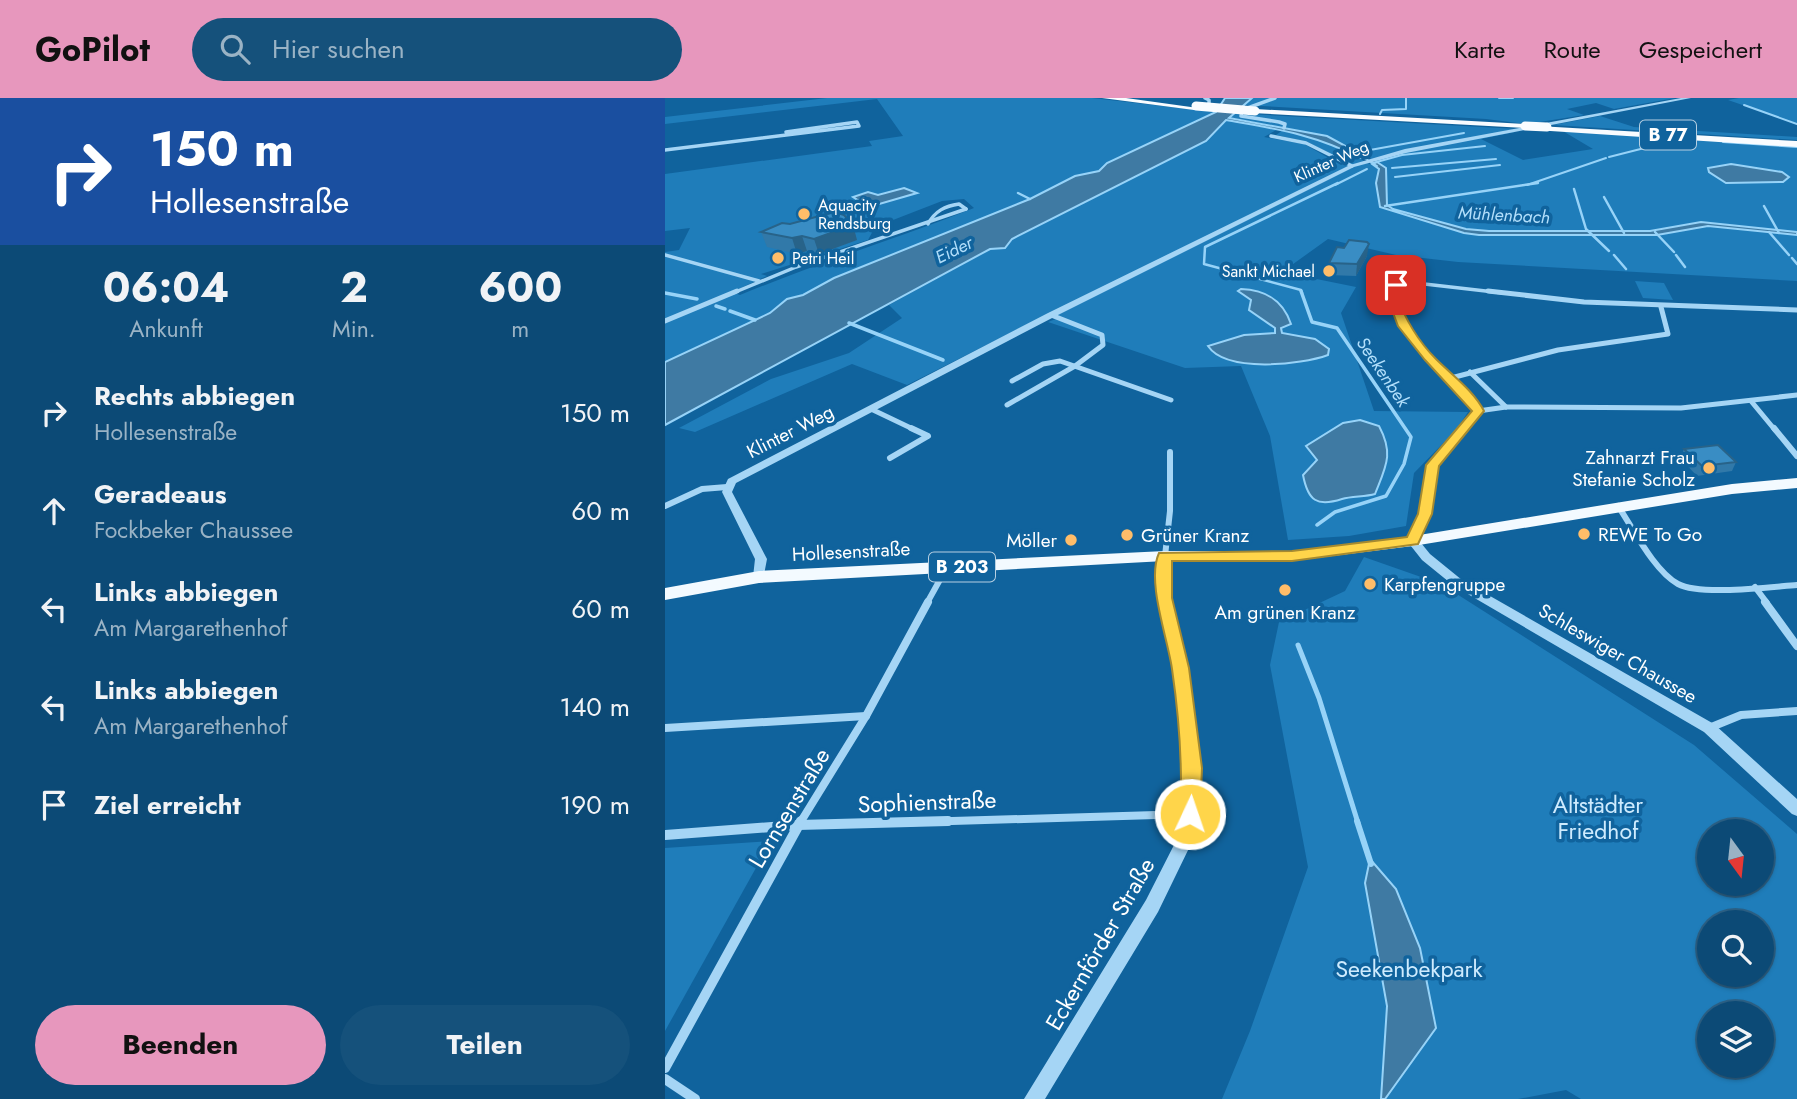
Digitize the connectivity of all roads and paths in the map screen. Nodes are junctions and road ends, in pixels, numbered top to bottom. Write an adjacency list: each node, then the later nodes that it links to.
1 (1106, 98): 6 (highway, B 77)
2 (1122, 98): 6 (highway, B 77)
3 (1205, 98): 6 (street)
4 (1275, 98): 8 (street)
5 (1689, 98): 12 (street, Klinter Weg)
6 (1198, 108): 10 (highway, B 77, bridge)
7 (859, 126): 11 (street)
8 (1284, 128)
9 (1279, 131): 12 (street)
10 (1797, 143)
11 (665, 150)
12 (1352, 166): 18 (street, Klinter Weg)
13 (928, 224): 13 (street); 15 (street)
14 (665, 255): 15 (street)
15 (760, 281): 19 (street)
16 (1661, 307): 17 (street); 21 (street); 22 (street)
17 (1797, 310)
18 (1051, 316): 20 (street); 29 (street, Klinter Weg)
19 (665, 321)
20 (1075, 366): 23 (street); 25 (street); 27 (street)
21 (1470, 372): 22 (street); 28 (street)
22 (1451, 378): 30 (street)
23 (1012, 381)
24 (1797, 395): 26 (street)
25 (1171, 400)
26 (1751, 401): 28 (street); 32 (street)
27 (1007, 405)
28 (1506, 407): 30 (street)
29 (871, 409): 33 (street); 35 (street, Klinter Weg)
30 (1478, 411): 38 (street)
31 (1170, 452): 39 (street)
32 (1797, 456)
33 (890, 458)
34 (1797, 483): 37 (main road, B 203)
35 (727, 487): 36 (street, Klinter Weg); 41 (street)
36 (665, 506)
37 (1618, 506): 38 (main road, B 203); 43 (street)
38 (1413, 541): 39 (main road, Hollesenstraße / B 203); 49 (street, Schleswiger Chaussee)
39 (1165, 556): 40 (main road, Hollesenstraße / B 203); 51 (street, Eckernförder Straße)
40 (947, 567): 41 (main road, Hollesenstraße / B 203); 47 (street, Lornsenstraße)
41 (759, 578): 44 (main road, Hollesenstraße / B 203)
42 (1797, 585): 43 (street)
43 (1755, 587): 45 (street)
44 (665, 594)
45 (1797, 646)
46 (1797, 711): 49 (street)
47 (866, 716): 48 (street); 52 (street, Lornsenstraße)
48 (665, 728)
49 (1709, 728): 50 (street, Schleswiger Chaussee)
50 (1797, 809)
51 (1190, 814): 52 (street, Sophienstraße); 57 (street, Eckernförder Straße)
52 (798, 825): 53 (street, Sophienstraße); 54 (street, Lornsenstraße)
53 (665, 835)
54 (665, 1068)
55 (665, 1079): 56 (street)
56 (695, 1099)
57 (1034, 1099)

